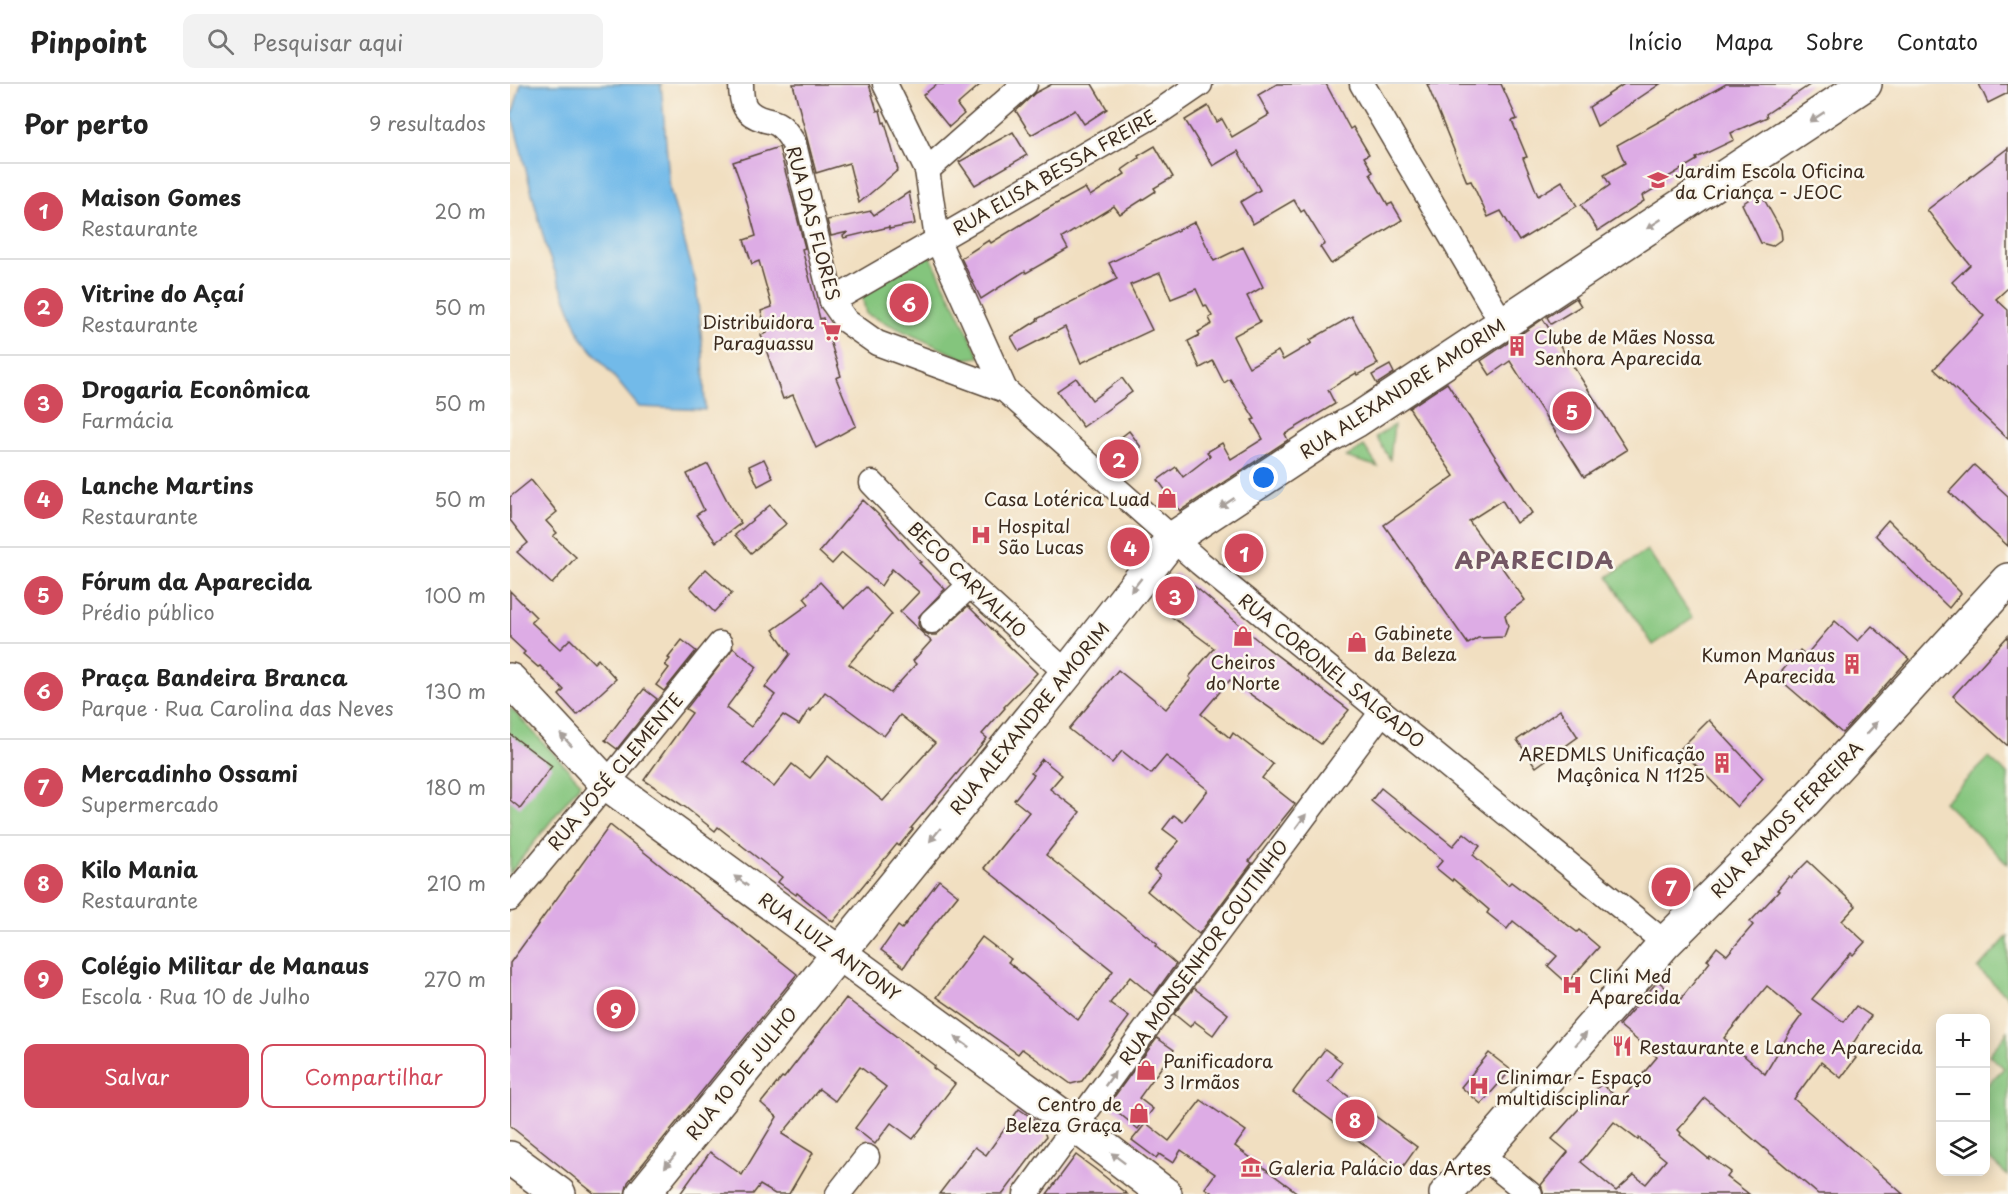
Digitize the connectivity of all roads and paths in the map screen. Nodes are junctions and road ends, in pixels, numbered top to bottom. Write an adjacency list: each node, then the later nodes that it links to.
1 (741, 84): 9 (street, RUA DAS FLORES)
2 (885, 84): 7 (street)
3 (1025, 84): 7 (street)
4 (1200, 84): 8 (street, RUA ELISA BESSA FREIRE)
5 (1362, 84): 10 (street)
6 (1865, 84): 10 (street, RUA ALEXANDRE AMORIM, one-way to 10)
7 (927, 170): 8 (street)
8 (937, 239): 9 (street, RUA ELISA BESSA FREIRE); 11 (street)
9 (831, 301): 11 (street, RUA DAS FLORES)
10 (1502, 323): 13 (street, RUA ALEXANDRE AMORIM, one-way to 13)
11 (1005, 390): 13 (street, RUA CORONEL SALGADO)
12 (872, 483): 15 (street, BECO CARVALHO)
13 (1172, 539): 18 (street, RUA ALEXANDRE AMORIM, one-way to 18); 20 (street, RUA CORONEL SALGADO)
14 (2008, 580): 23 (street, RUA RAMOS FERREIRA, one-way to 14)
15 (970, 585): 16 (street); 18 (street, BECO CARVALHO)
16 (932, 621)
17 (720, 644): 21 (street, RUA JOSÉ CLEMENTE)
18 (1067, 673): 24 (street, RUA ALEXANDRE AMORIM, one-way to 24)
19 (510, 680): 21 (street, RUA LUIZ ANTONY, one-way to 19)
20 (1382, 712): 23 (street, RUA CORONEL SALGADO); 25 (street, RUA MONSENHOR COUTINHO, one-way to 20)
21 (606, 783): 22 (street, RUA JOSÉ CLEMENTE); 24 (street, RUA LUIZ ANTONY, one-way to 21)
22 (510, 899)
23 (1665, 943): 26 (street, RUA RAMOS FERREIRA, one-way to 23)
24 (839, 952): 25 (street, RUA LUIZ ANTONY, one-way to 24); 30 (street, RUA 10 DE JULHO, one-way to 30)
25 (1076, 1126): 32 (street, RUA MONSENHOR COUTINHO); 33 (street, RUA LUIZ ANTONY, one-way to 25)
26 (1480, 1154): 34 (street, RUA RAMOS FERREIRA); 35 (street)
27 (867, 1157): 31 (street)
28 (510, 1158): 29 (street)
29 (559, 1194)
30 (644, 1194)
31 (838, 1194)
32 (1026, 1194)
33 (1165, 1194)
34 (1446, 1194)
35 (1530, 1194)

